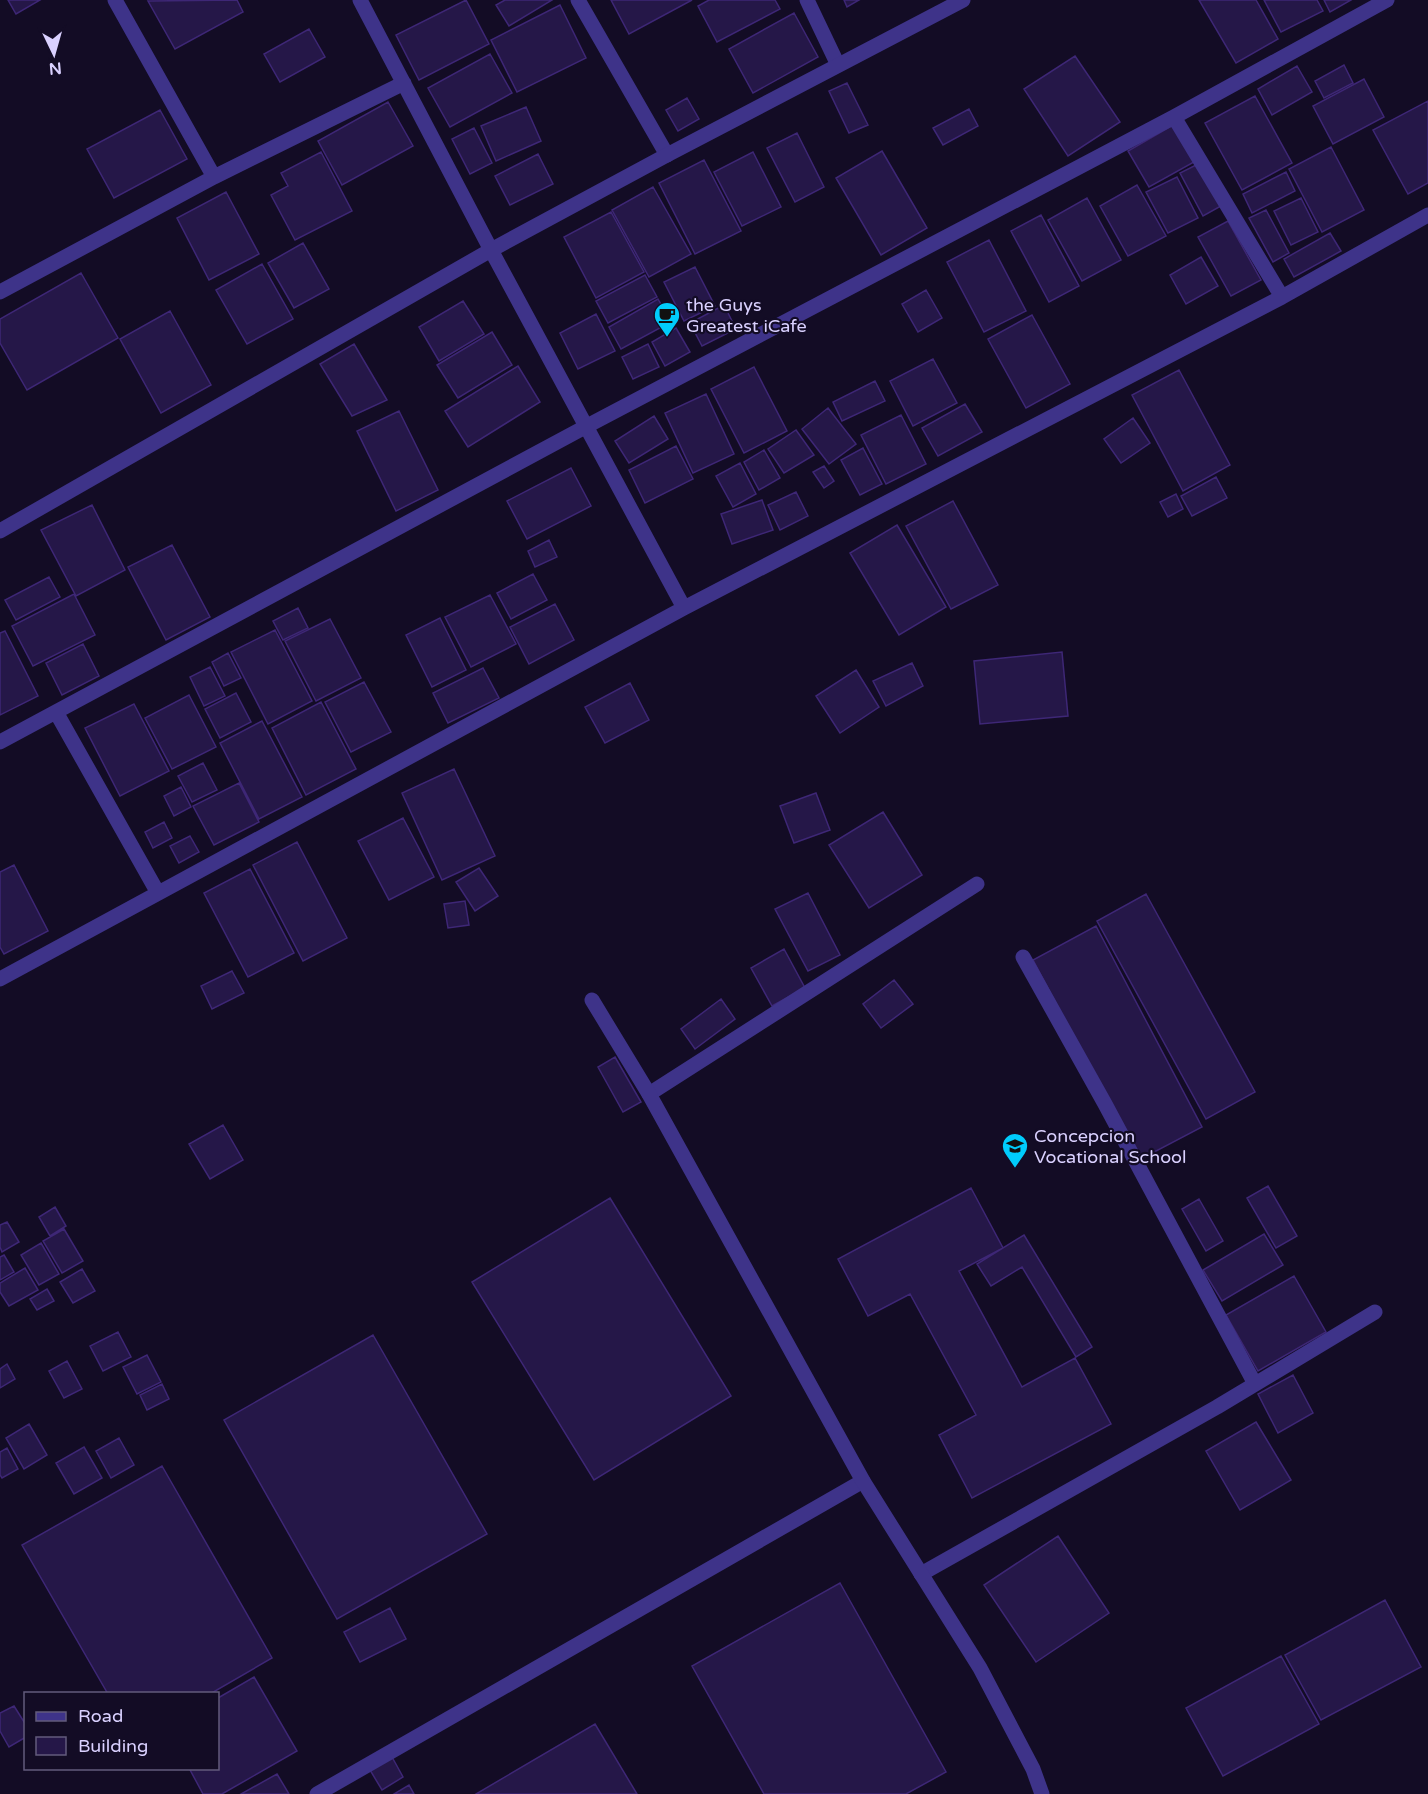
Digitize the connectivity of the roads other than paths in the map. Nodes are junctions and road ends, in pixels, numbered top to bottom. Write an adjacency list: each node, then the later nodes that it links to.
1 (115, 0): 11 (street)
2 (360, 0): 8 (street)
3 (579, 0): 10 (street)
4 (807, 0): 7 (street)
5 (963, 0): 7 (street)
6 (1387, 0): 9 (street)
7 (838, 65): 10 (street)
8 (404, 83): 11 (street); 13 (street)
9 (1174, 117): 15 (street); 16 (street)
10 (667, 155): 13 (street)
11 (214, 177): 14 (street)
12 (1428, 215): 15 (street)
13 (491, 250): 16 (street); 17 (street)
14 (0, 292)
15 (1282, 297): 18 (street)
16 (586, 426): 18 (street); 19 (street)
17 (0, 531)
18 (684, 608): 22 (street)
19 (56, 712): 20 (street); 22 (street)
20 (0, 742)
21 (977, 884): 26 (street)
22 (158, 893): 24 (street)
23 (1023, 957): 28 (street)
24 (0, 979)
25 (592, 1000): 26 (street)
26 (649, 1094): 29 (street)
27 (1375, 1311): 28 (street)
28 (1255, 1384): 30 (street)
29 (863, 1481): 30 (street); 31 (street)
30 (921, 1574): 32 (street)
31 (317, 1794)
32 (1042, 1794)

